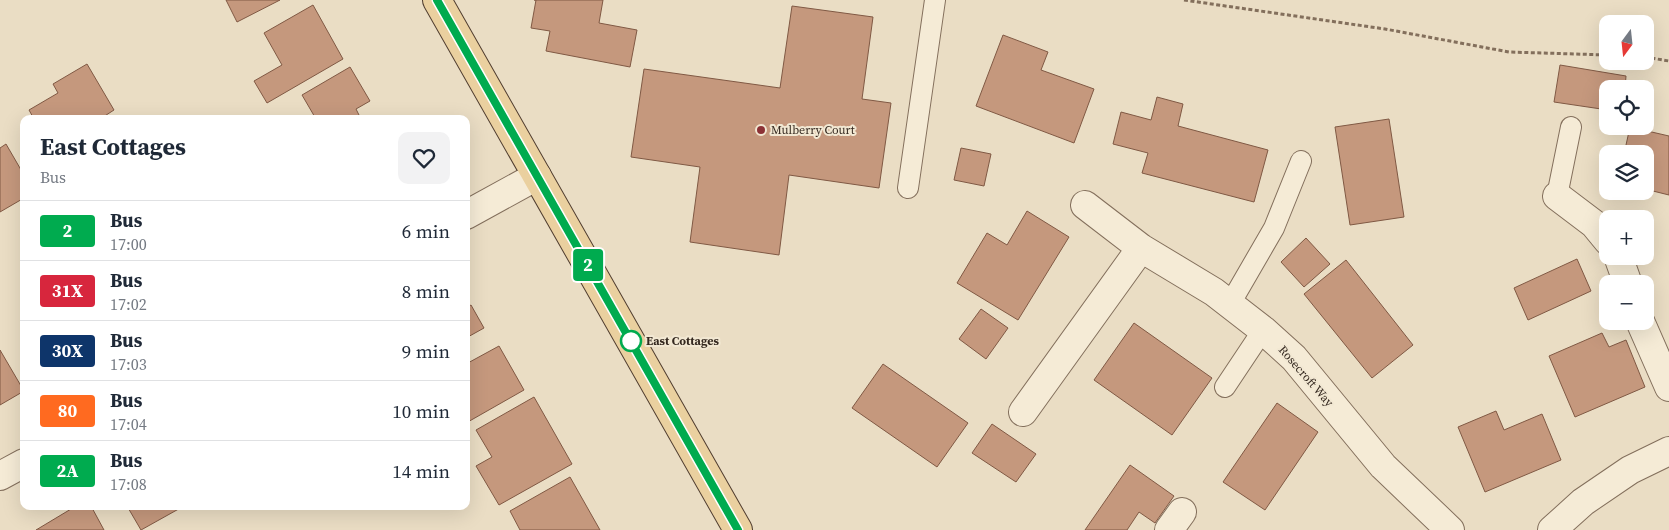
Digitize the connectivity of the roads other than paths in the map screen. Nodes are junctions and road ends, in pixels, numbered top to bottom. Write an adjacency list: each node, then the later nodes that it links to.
1 (437, 0): 5 (main road)
2 (935, 0): 6 (lane)
3 (1571, 127): 7 (lane)
4 (1301, 162): 12 (lane)
5 (537, 176): 9 (street); 21 (main road)
6 (908, 188)
7 (1557, 196): 10 (street)
8 (1085, 205): 11 (street, Rosecroft Way)
9 (470, 213)
10 (1599, 230)
11 (1141, 248): 12 (street, Rosecroft Way); 17 (street)
12 (1230, 304): 13 (street, Rosecroft Way)
13 (1263, 330): 16 (lane); 22 (street, Rosecroft Way)
14 (1644, 330): 15 (street)
15 (1669, 386)
16 (1226, 387)
17 (1023, 412)
18 (1669, 451): 23 (street)
19 (20, 465): 20 (street)
20 (0, 476)
21 (738, 530)
22 (1450, 530)
23 (1552, 530)

